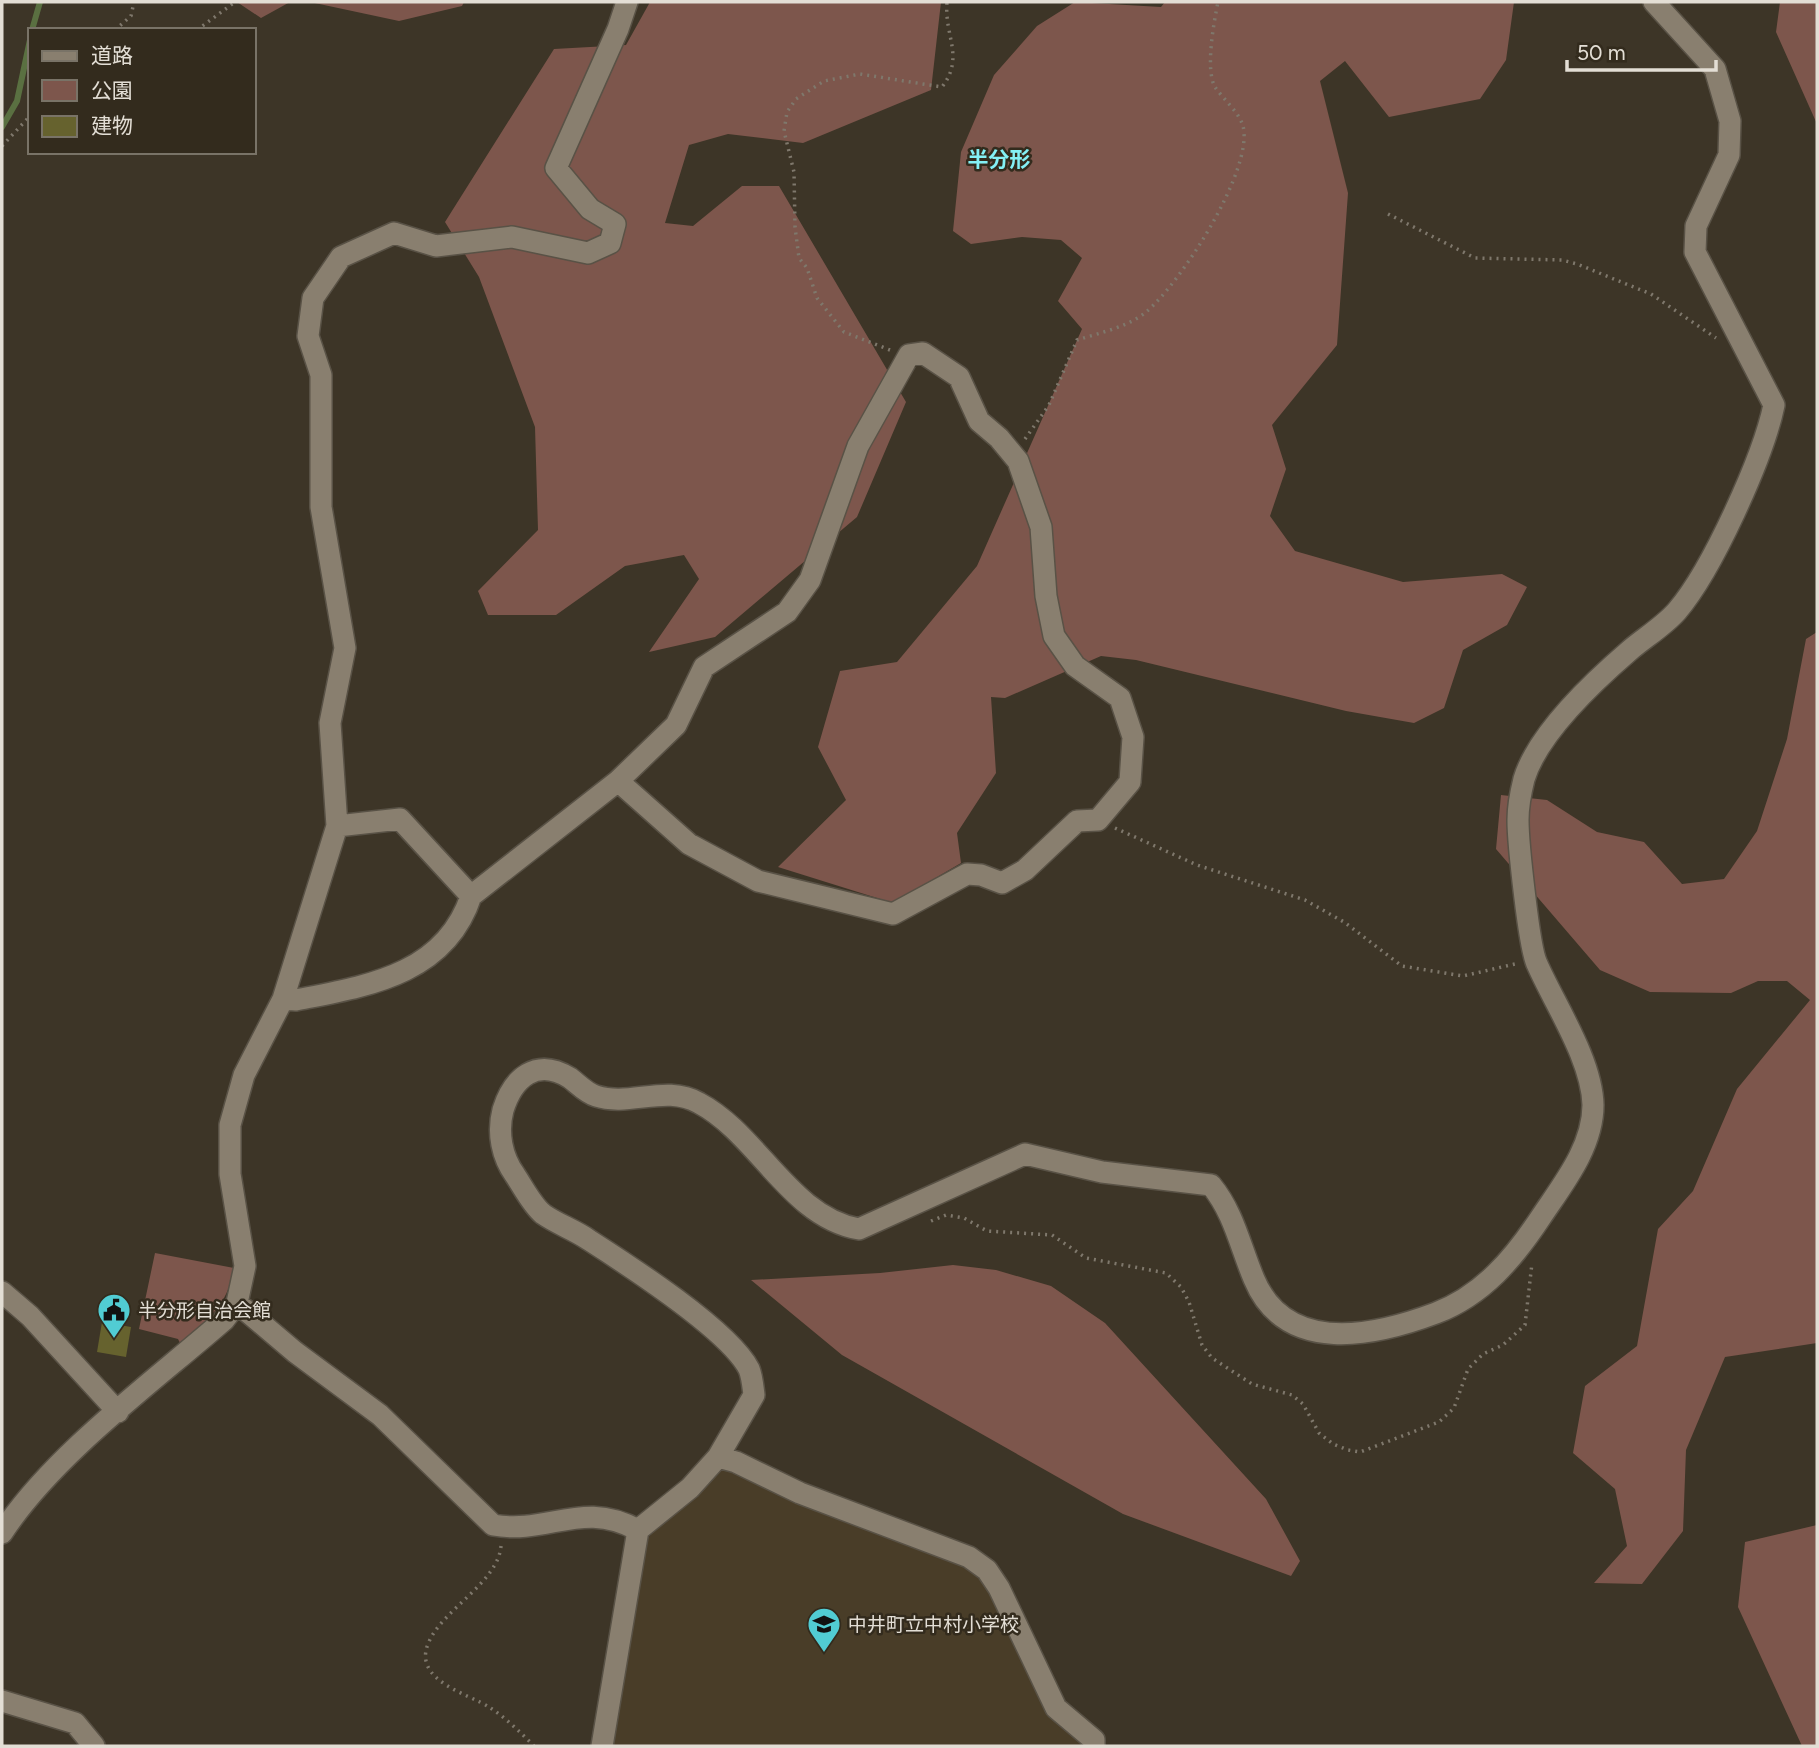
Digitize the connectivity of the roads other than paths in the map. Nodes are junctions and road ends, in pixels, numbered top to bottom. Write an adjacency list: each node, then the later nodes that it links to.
1 (627, 2): 4 (street)
2 (1654, 2): 10 (street)
3 (618, 781): 3 (street); 5 (street)
4 (337, 826): 5 (street); 6 (street)
5 (471, 896): 6 (street)
6 (283, 999): 8 (street)
7 (2, 1292): 9 (street)
8 (237, 1303): 9 (street); 11 (street)
9 (118, 1412): 12 (street)
10 (718, 1457): 11 (street); 16 (street)
11 (638, 1530): 15 (street)
12 (2, 1533)
13 (2, 1701): 14 (street)
14 (93, 1746)
15 (602, 1746)
16 (1094, 1746)

